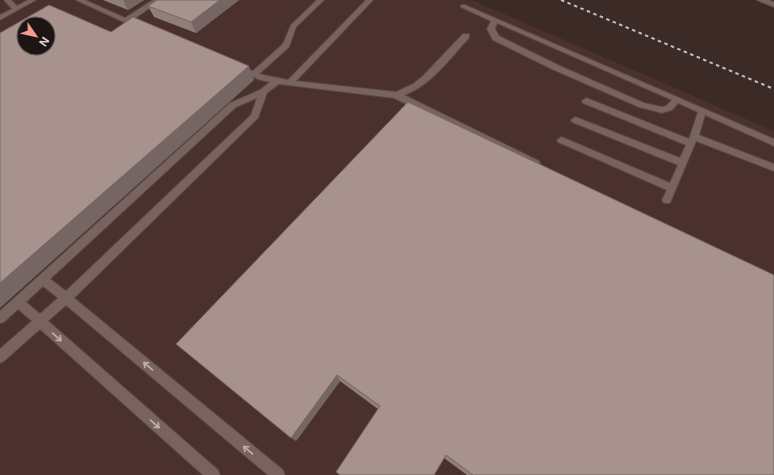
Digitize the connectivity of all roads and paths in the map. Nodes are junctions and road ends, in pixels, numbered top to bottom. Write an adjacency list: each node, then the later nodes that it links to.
1 (7, 0): 10 (lane)
2 (33, 0): 10 (lane)
3 (79, 0): 13 (lane)
4 (158, 0): 13 (lane)
5 (321, 0): 17 (lane)
6 (370, 0): 19 (lane)
7 (761, 0): 8 (street)
8 (774, 5)
9 (463, 6): 12 (lane)
10 (16, 9): 11 (lane)
11 (0, 18)
12 (495, 20): 22 (lane); 22 (lane)
13 (126, 21): 14 (lane)
14 (148, 30)
15 (466, 36): 21 (lane)
16 (232, 66): 17 (lane)
17 (254, 74): 18 (lane)
18 (277, 81): 19 (lane); 20 (lane)
19 (290, 82): 21 (lane)
20 (263, 92): 34 (lane); 35 (lane)
21 (396, 96): 30 (lane)
22 (677, 99): 24 (lane)
23 (586, 101): 27 (lane)
24 (702, 111): 27 (lane); 28 (lane)
25 (575, 120): 29 (lane)
26 (561, 140): 32 (lane)
27 (693, 140): 29 (lane); 31 (lane)
28 (774, 144)
29 (683, 163): 32 (lane)
30 (544, 167)
31 (774, 168)
32 (672, 188): 33 (lane)
33 (667, 200)
34 (43, 279): 35 (lane); 36 (lane)
35 (66, 298): 38 (lane); 41 (lane, one-way to 35)
36 (18, 302): 37 (lane); 38 (lane)
37 (0, 318)
38 (39, 321): 39 (lane); 40 (lane, one-way to 40)
39 (0, 357)
40 (213, 475)
41 (278, 475)

